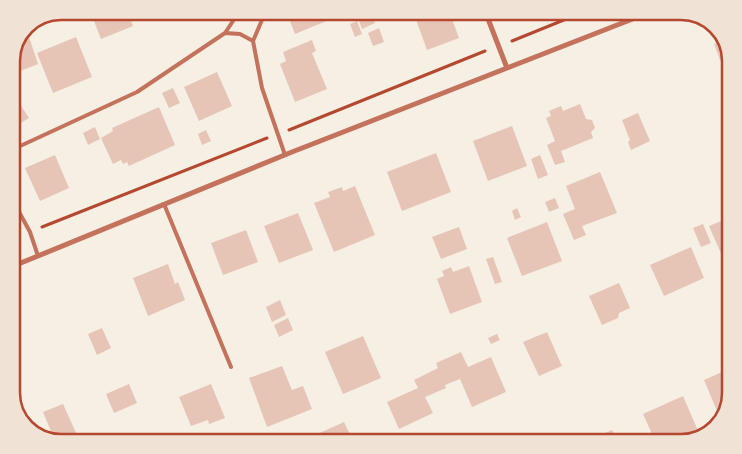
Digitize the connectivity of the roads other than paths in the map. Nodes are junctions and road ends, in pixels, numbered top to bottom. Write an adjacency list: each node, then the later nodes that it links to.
1 (234, 20): 5 (lane)
2 (262, 20): 6 (lane)
3 (489, 20): 7 (street)
4 (630, 20): 7 (street)
5 (225, 33): 6 (lane); 8 (lane)
6 (253, 41): 9 (lane)
7 (508, 68): 9 (street)
8 (20, 146)
9 (285, 155): 10 (street)
10 (164, 204): 12 (street); 14 (lane)
11 (20, 214): 12 (lane)
12 (38, 256): 13 (street)
13 (20, 263)
14 (231, 367)

